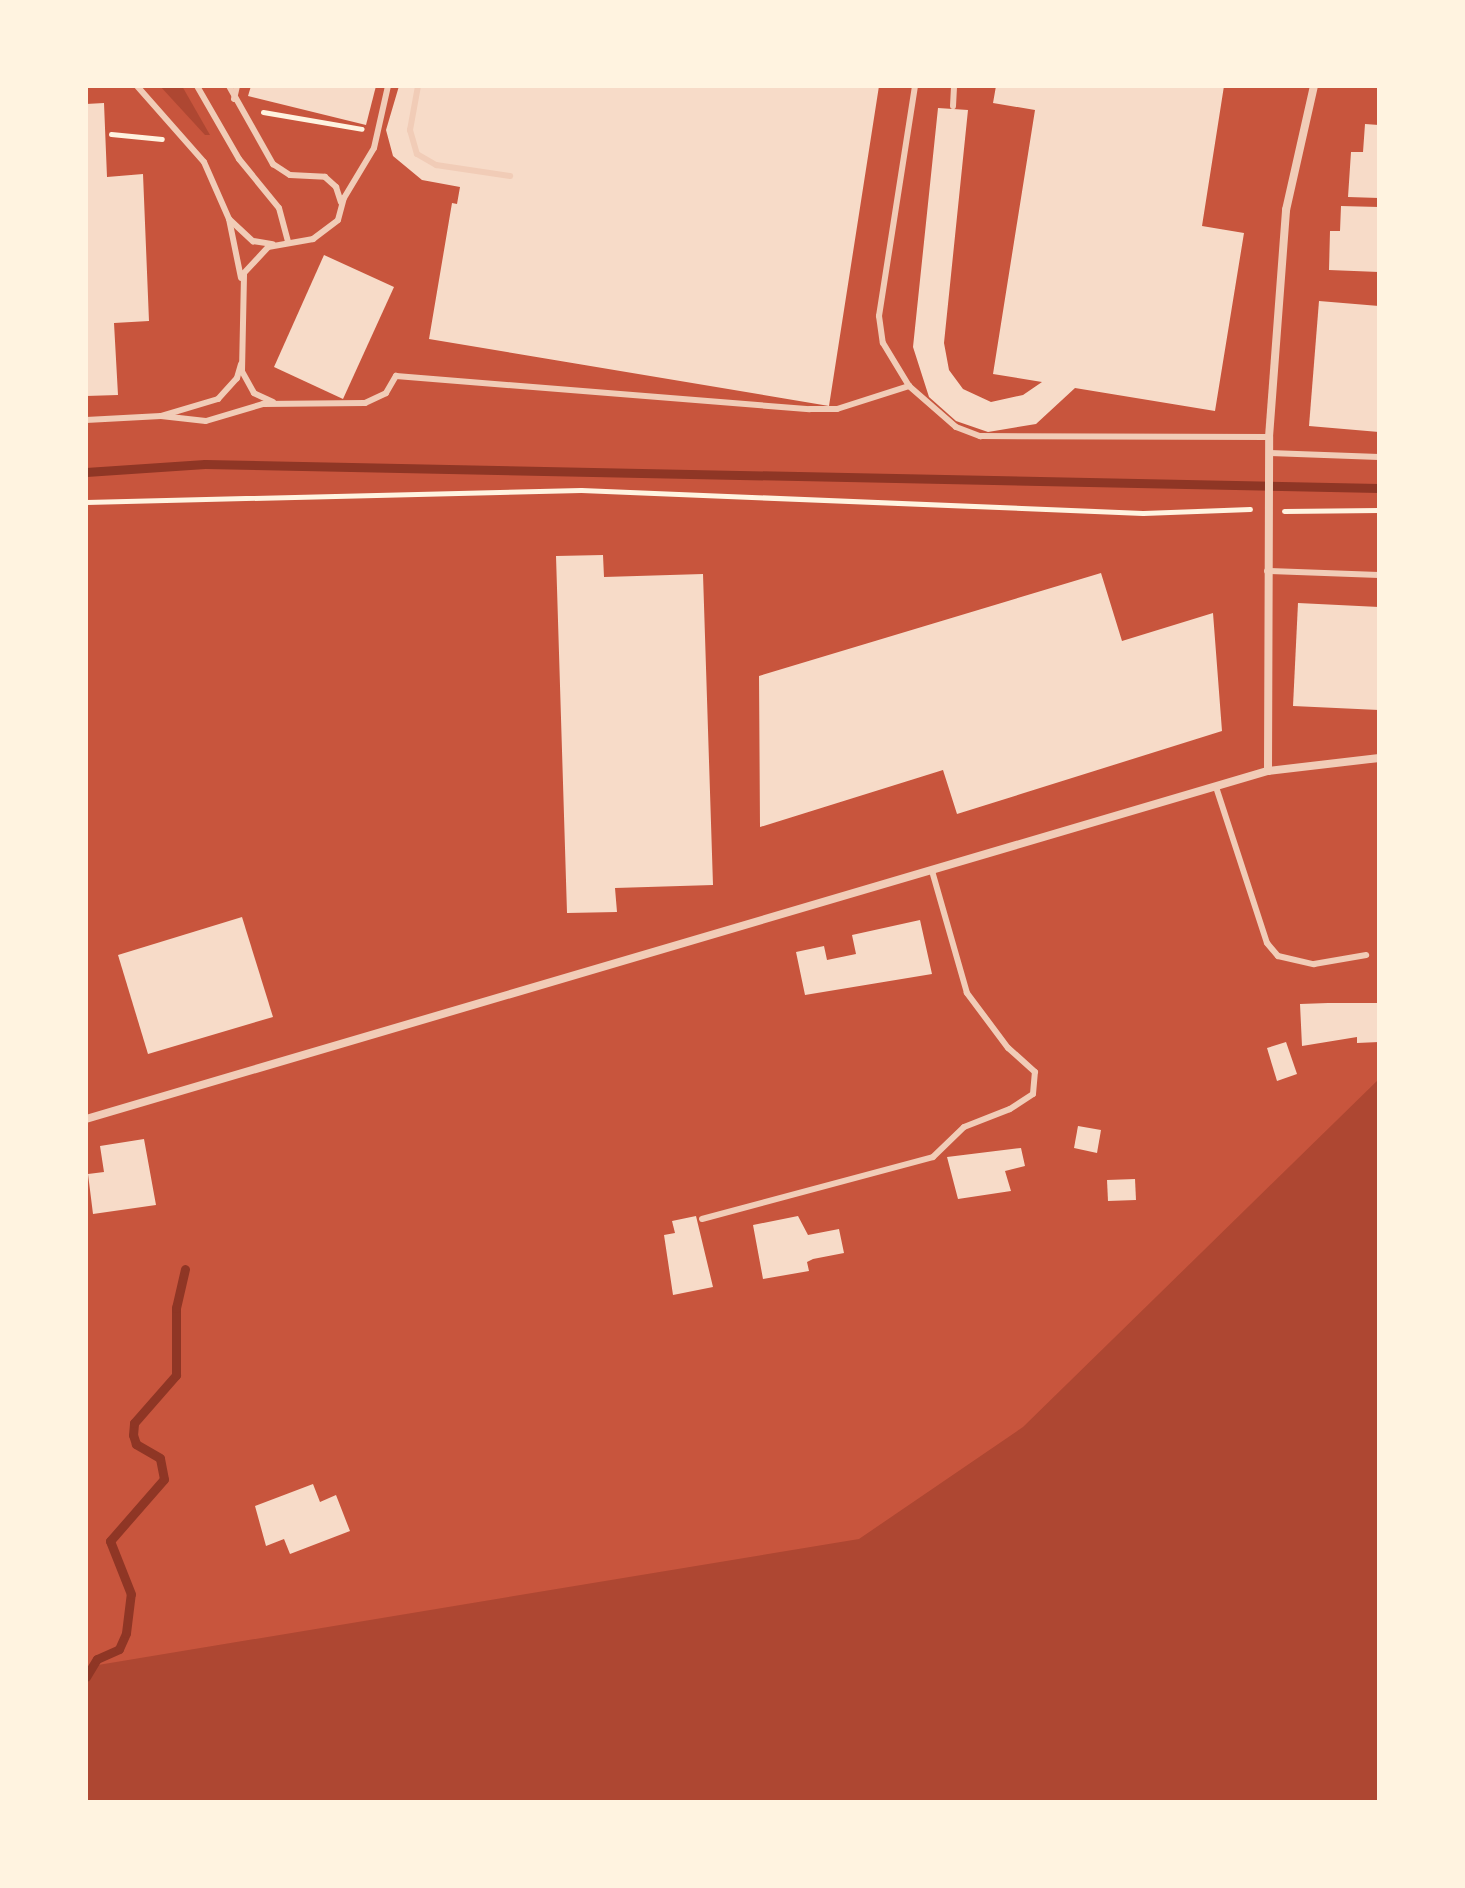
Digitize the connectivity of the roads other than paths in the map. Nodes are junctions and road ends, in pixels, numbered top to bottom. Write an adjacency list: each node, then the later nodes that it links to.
1 (137, 86): 14 (lane)
2 (197, 86): 15 (lane)
3 (229, 86): 10 (lane)
4 (237, 86): 10 (lane)
5 (388, 86): 13 (lane)
6 (418, 86): 12 (lane)
7 (915, 86): 19 (lane)
8 (954, 86): 11 (lane)
9 (1314, 86): 23 (street)
10 (234, 99): 13 (lane)
11 (953, 106)
12 (510, 176)
13 (341, 204): 15 (lane)
14 (229, 219): 16 (lane); 17 (lane)
15 (288, 242): 16 (lane)
16 (277, 243): 17 (lane)
17 (242, 284): 18 (lane)
18 (241, 364): 20 (lane); 21 (lane)
19 (909, 386): 20 (lane); 23 (lane)
20 (277, 403): 21 (lane)
21 (161, 416): 22 (lane)
22 (86, 420)
23 (1269, 437): 24 (street)
24 (1269, 453): 25 (lane); 26 (street)
25 (1379, 457)
26 (1267, 571): 27 (lane); 29 (street)
27 (1379, 575)
28 (1379, 758): 29 (street)
29 (1268, 771): 30 (street)
30 (1216, 787): 31 (street); 32 (lane)
31 (932, 871): 33 (street); 34 (lane)
32 (1366, 955)
33 (86, 1119)
34 (702, 1219)

